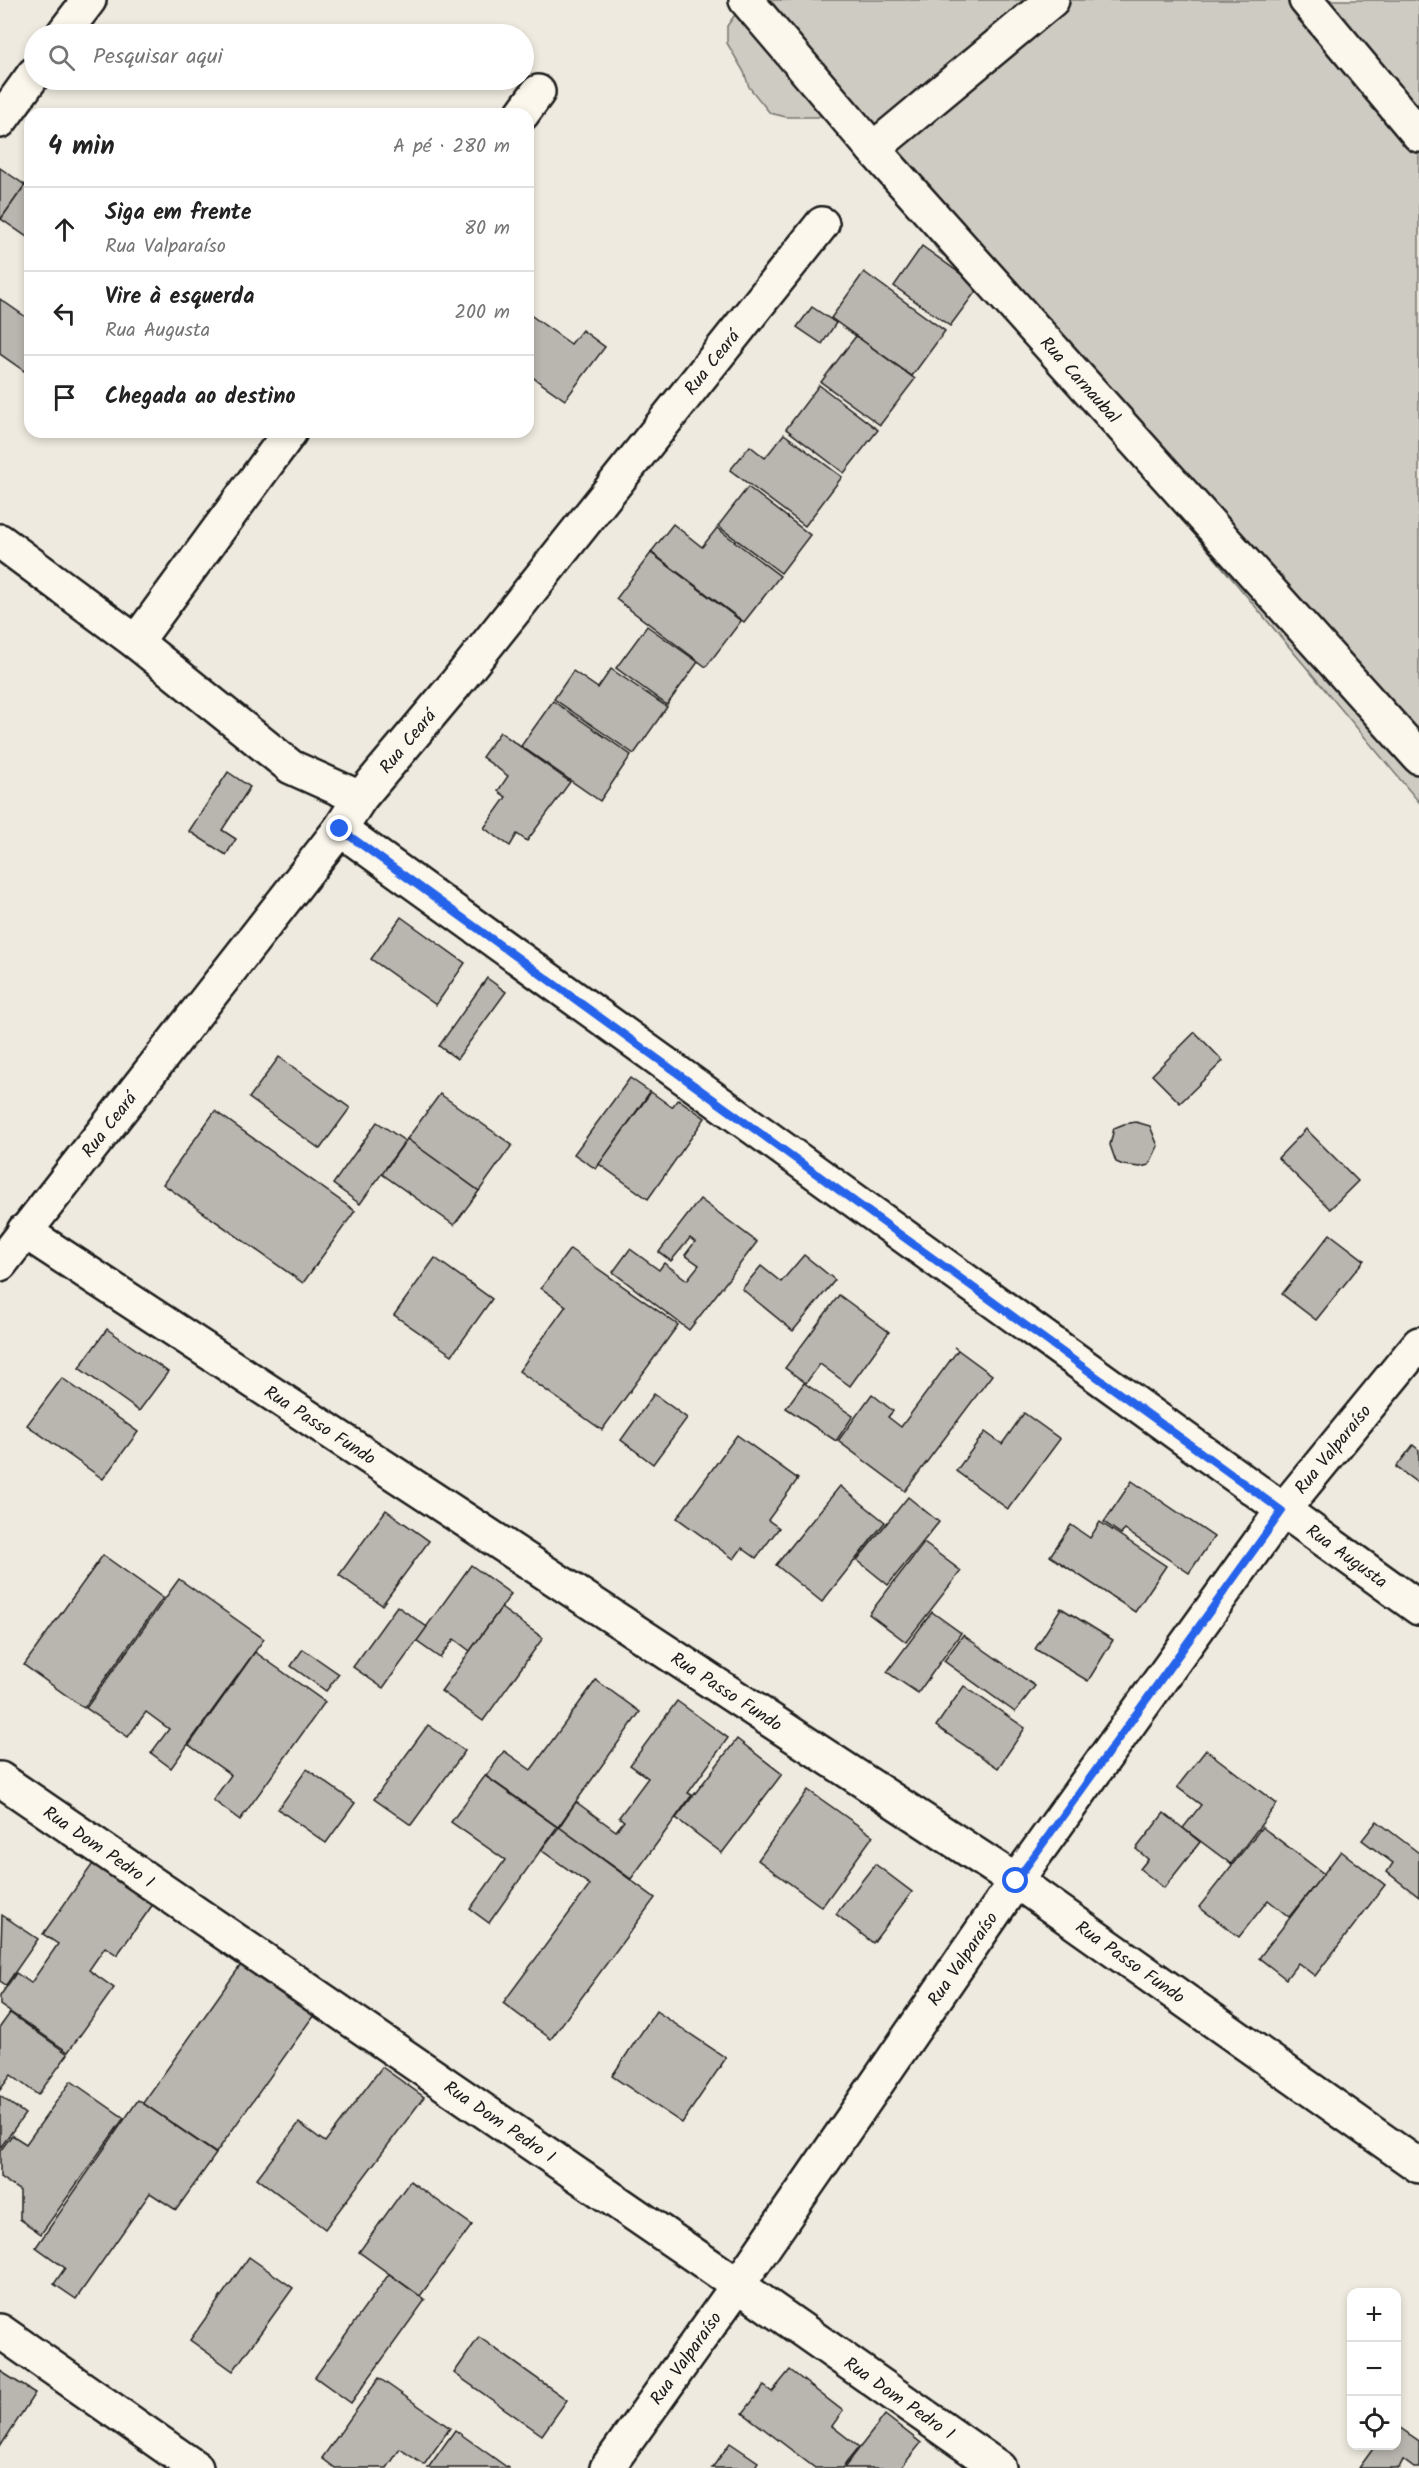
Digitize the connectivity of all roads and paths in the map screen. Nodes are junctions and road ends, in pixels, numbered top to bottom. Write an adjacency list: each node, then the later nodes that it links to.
1 (89, 0): 5 (street)
2 (746, 0): 9 (street, Rua Carnaubal)
3 (1052, 0): 9 (street)
4 (1306, 0): 8 (street)
5 (71, 24)
6 (24, 88): 7 (street)
7 (0, 121)
8 (1419, 135)
9 (873, 149): 14 (street, Rua Carnaubal)
10 (822, 224): 15 (street, Rua Ceará)
11 (286, 438): 13 (street)
12 (0, 541): 13 (street)
13 (136, 642): 15 (street)
14 (1419, 757)
15 (360, 798): 16 (street, Rua Ceará)
16 (340, 829): 17 (street, Rua Ceará); 20 (street, Rua Augusta)
17 (24, 1231): 18 (street, Rua Ceará); 23 (street, Rua Passo Fundo)
18 (0, 1264)
19 (1419, 1344): 20 (street, Rua Valparaíso)
20 (1282, 1511): 21 (street, Rua Augusta); 23 (street, Rua Valparaíso)
21 (1419, 1608)
22 (0, 1779): 25 (street, Rua Dom Pedro I)
23 (1016, 1881): 24 (street, Rua Passo Fundo); 25 (street, Rua Valparaíso)
24 (1419, 2166)
25 (738, 2285): 28 (street, Rua Valparaíso); 29 (street, Rua Dom Pedro I)
26 (0, 2331): 27 (street)
27 (195, 2468)
28 (607, 2468)
29 (999, 2468)

